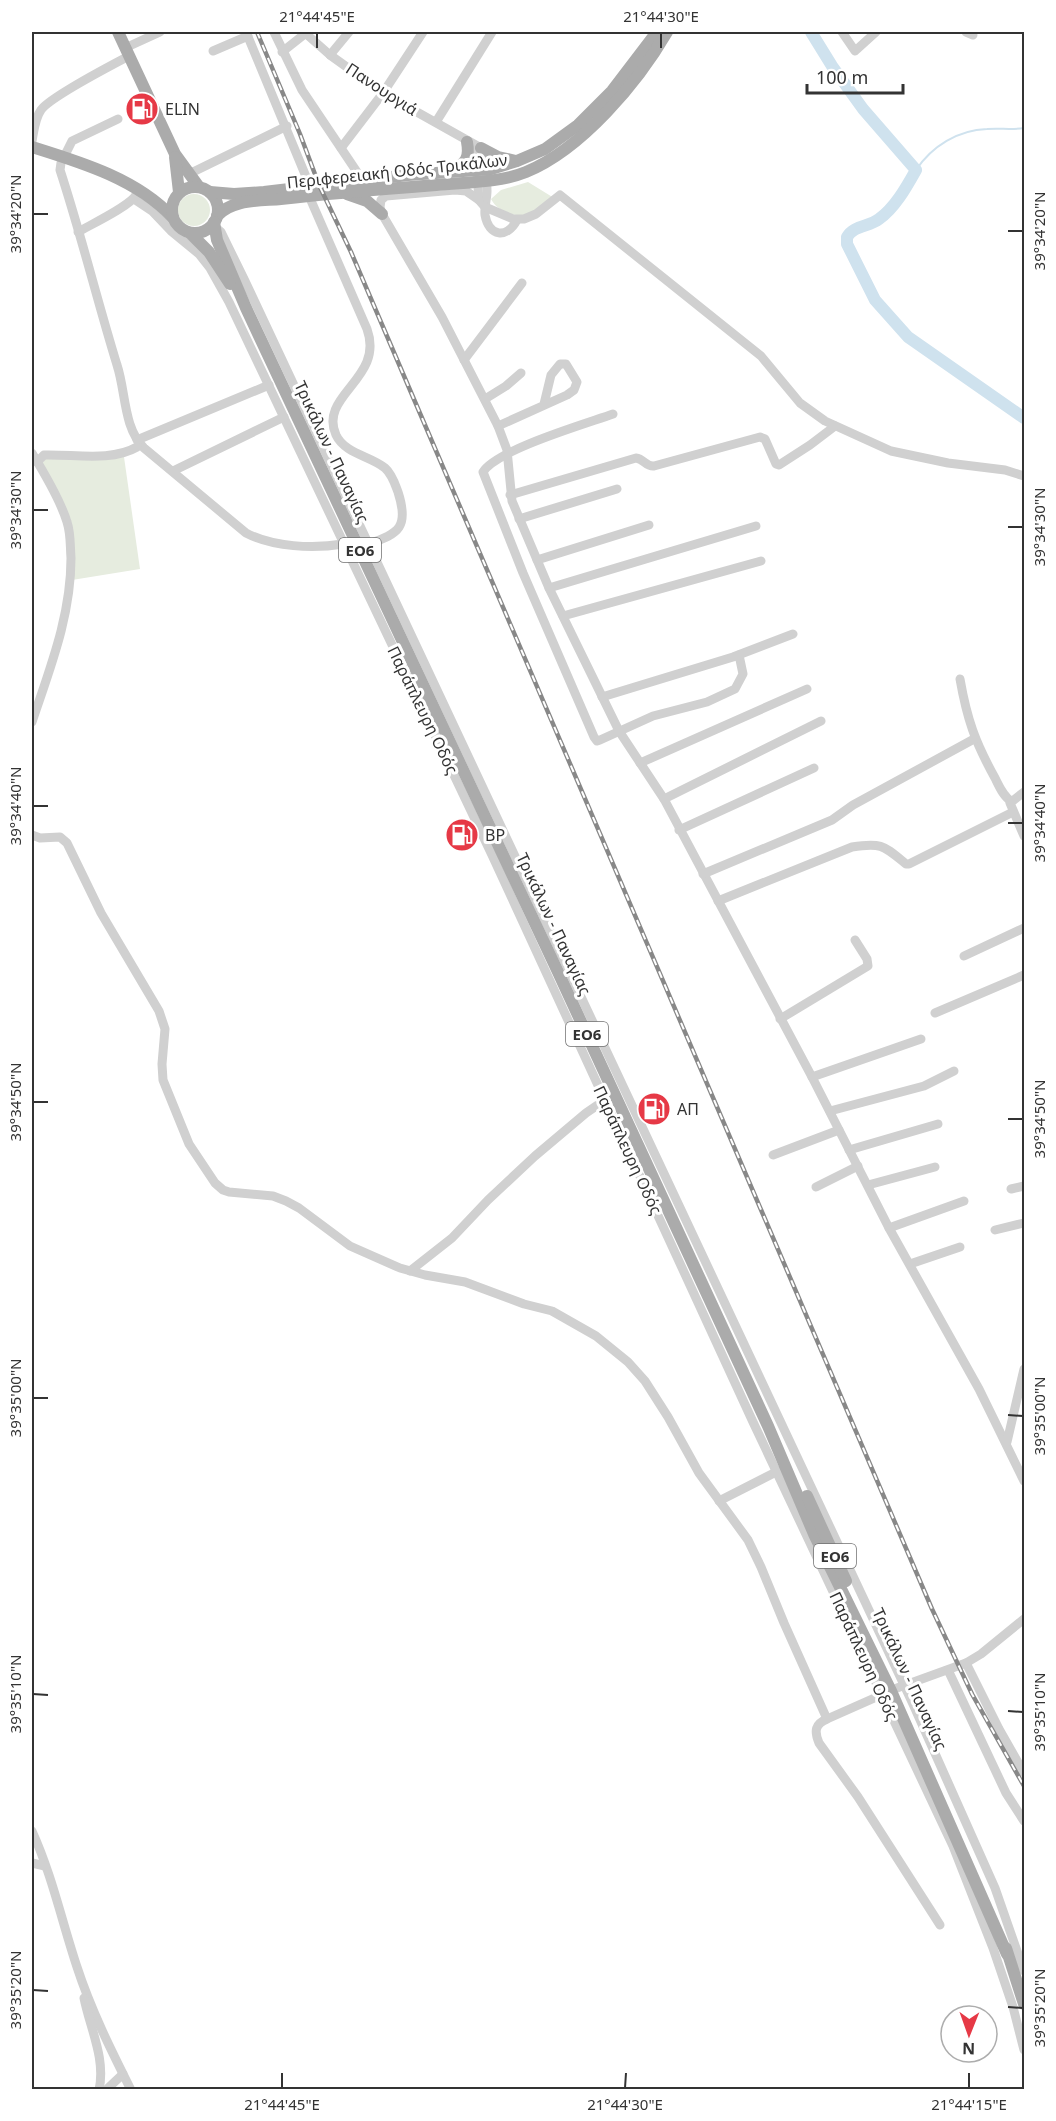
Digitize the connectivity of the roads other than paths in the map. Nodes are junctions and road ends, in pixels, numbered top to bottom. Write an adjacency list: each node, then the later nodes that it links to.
1 (118, 32): 14 (main road)
2 (160, 32): 14 (street)
3 (274, 32): 15 (street)
4 (305, 32): 15 (street); 16 (street, Πανουργιά)
5 (350, 32): 16 (street)
6 (423, 32): 17 (street)
7 (492, 32): 20 (street)
8 (657, 32): 29 (main road, Περιφερειακή Οδός Τρικάλων)
9 (667, 32): 34 (main road, Περιφερειακή Οδός Τρικάλων)
10 (842, 32): 11 (street)
11 (876, 32)
12 (247, 34): 13 (street); 21 (street)
13 (213, 51)
14 (127, 52): 18 (street); 27 (main road)
15 (282, 52): 25 (street)
16 (330, 55): 17 (street, Πανουργιά)
17 (383, 93): 20 (street, Πανουργιά); 25 (street)
18 (36, 109): 23 (street)
19 (118, 119): 28 (street)
20 (436, 122): 22 (street, Πανουργιά)
21 (286, 126): 32 (street); 33 (street)
22 (466, 140): 26 (street, Πανουργιά); 31 (main road); 34 (street)
23 (32, 141)
24 (32, 147): 28 (main road, ΕΟ6)
25 (341, 148): 30 (street)
26 (481, 148): 29 (main road); 34 (street)
27 (175, 154): 32 (main road); 37 (main road)
28 (68, 158): 38 (main road, ΕΟ6); 44 (street)
29 (517, 161): 34 (main road, Περιφερειακή Οδός Τρικάλων)
30 (357, 172)
31 (451, 172): 34 (main road, Περιφερειακή Οδός Τρικάλων); 35 (main road, Περιφερειακή Οδός Τρικάλων)
32 (189, 173): 35 (main road)
33 (308, 179)
34 (484, 185): 36 (main road, Περιφερειακή Οδός Τρικάλων); 40 (street); 42 (street); 42 (street)
35 (205, 189): 37 (main road, ΕΟ6); 43 (main road, ΕΟ6)
36 (340, 192): 39 (main road, Περιφερειακή Οδός Τρικάλων); 40 (main road)
37 (177, 194): 38 (main road, ΕΟ6); 41 (main road)
38 (140, 195): 41 (main road, ΕΟ6); 44 (street); 46 (street, Παράπλευρη Οδός)
39 (309, 196): 43 (main road, Περιφερειακή Οδός Τρικάλων); 68 (street)
40 (382, 214): 49 (street)
41 (172, 217): 45 (main road, ΕΟ6)
42 (517, 220): 57 (street)
43 (215, 221): 45 (main road); 48 (main road, Τρικάλων - Παναγίας / ΕΟ6); 68 (street, Παράπλευρη Οδός)
44 (78, 232): 58 (street)
45 (190, 232): 46 (main road, Τρικάλων - Παναγίας / ΕΟ6)
46 (213, 266): 48 (main road, Τρικάλων - Παναγίας / ΕΟ6); 51 (street, Παράπλευρη Οδός)
47 (522, 283): 49 (street)
48 (246, 308): 85 (main road, Τρικάλων - Παναγίας / ΕΟ6)
49 (464, 360): 52 (street)
50 (520, 373): 52 (street)
51 (268, 385): 55 (street, Παράπλευρη Οδός); 58 (street)
52 (485, 399): 56 (street)
53 (544, 404): 53 (street); 56 (street)
54 (613, 414): 59 (street)
55 (284, 417): 60 (street); 67 (street, Παράπλευρη Οδός)
56 (498, 426): 59 (street)
57 (835, 426): 61 (street); 63 (street)
58 (137, 443): 60 (street); 80 (street)
59 (507, 453): 63 (street); 73 (street)
60 (173, 471): 67 (street)
61 (1024, 476)
62 (617, 489): 64 (street)
63 (510, 495): 64 (street)
64 (519, 519): 69 (street)
65 (649, 525): 69 (street)
66 (756, 526): 71 (street)
67 (343, 544): 89 (street, Παράπλευρη Οδός)
68 (368, 544): 107 (street, Παράπλευρη Οδός)
69 (537, 560): 71 (street)
70 (761, 561): 72 (street)
71 (549, 588): 72 (street)
72 (562, 614): 73 (street); 78 (street)
73 (543, 619): 81 (street)
74 (793, 634): 75 (street)
75 (739, 655): 78 (street); 81 (street)
76 (960, 679): 82 (street)
77 (807, 688): 83 (street)
78 (602, 697): 81 (street)
79 (821, 721): 87 (street)
80 (32, 722)
81 (619, 732): 83 (street)
82 (974, 739): 88 (street); 95 (street)
83 (640, 763): 87 (street)
84 (814, 768): 91 (street)
85 (474, 792): 89 (main road); 94 (main road, Τρικάλων - Παναγίας / ΕΟ6)
86 (1024, 792): 88 (street)
87 (664, 799): 91 (street)
88 (1011, 801): 90 (street)
89 (468, 806): 94 (street, Παράπλευρη Οδός)
90 (1013, 812): 93 (street); 96 (street)
91 (679, 830): 95 (street)
92 (32, 835): 127 (street)
93 (1024, 836)
94 (498, 856): 106 (main road, Τρικάλων - Παναγίας / ΕΟ6)
95 (703, 874): 96 (street)
96 (718, 901): 102 (street)
97 (1024, 928): 99 (street)
98 (855, 940): 102 (street)
99 (964, 956)
100 (1024, 975): 101 (street)
101 (935, 1013)
102 (780, 1019): 105 (street)
103 (921, 1039): 105 (street)
104 (954, 1071): 108 (street)
105 (812, 1077): 108 (street)
106 (610, 1098): 107 (main road); 114 (main road, Τρικάλων - Παναγίας / ΕΟ6); 127 (street); 130 (street, Παράπλευρη Οδός)
107 (629, 1098): 111 (street, Παράπλευρη Οδός)
108 (830, 1111): 110 (street)
109 (938, 1124): 112 (street)
110 (839, 1130): 112 (street); 113 (street)
111 (653, 1150): 114 (main road); 136 (street, Παράπλευρη Οδός)
112 (849, 1150): 115 (street)
113 (773, 1155)
114 (646, 1163): 136 (main road, Τρικάλων - Παναγίας / ΕΟ6)
115 (858, 1166): 117 (street); 119 (street)
116 (935, 1167): 117 (street)
117 (868, 1185): 123 (street)
118 (1024, 1186): 120 (street)
119 (816, 1187)
120 (1011, 1189)
121 (964, 1202): 123 (street)
122 (1024, 1223): 124 (street)
123 (889, 1228): 126 (street)
124 (995, 1230)
125 (960, 1247): 126 (street)
126 (910, 1264): 129 (street)
127 (410, 1271): 132 (street)
128 (1024, 1369): 129 (street)
129 (1007, 1442): 131 (street)
130 (778, 1471): 132 (street); 136 (street, Παράπλευρη Οδός)
131 (1024, 1481)
132 (719, 1501): 137 (street)
133 (1024, 1618): 134 (street)
134 (966, 1663): 135 (street); 138 (street)
135 (948, 1670): 136 (street); 139 (street)
136 (894, 1690): 137 (street); 146 (street, Παράπλευρη Οδός); 148 (main road, Τρικάλων - Παναγίας / ΕΟ6); 149 (street, Παράπλευρη Οδός)
137 (827, 1719): 145 (street)
138 (1024, 1773)
139 (1024, 1821)
140 (32, 1832): 141 (street)
141 (39, 1848): 142 (street); 144 (street)
142 (32, 1856)
143 (32, 1863): 144 (street)
144 (45, 1866): 147 (street)
145 (940, 1925)
146 (1024, 1971)
147 (85, 1989): 150 (street); 151 (street)
148 (1024, 2004)
149 (1024, 2050)
150 (123, 2074): 152 (street); 153 (street)
151 (99, 2090)
152 (106, 2090)
153 (131, 2090)

